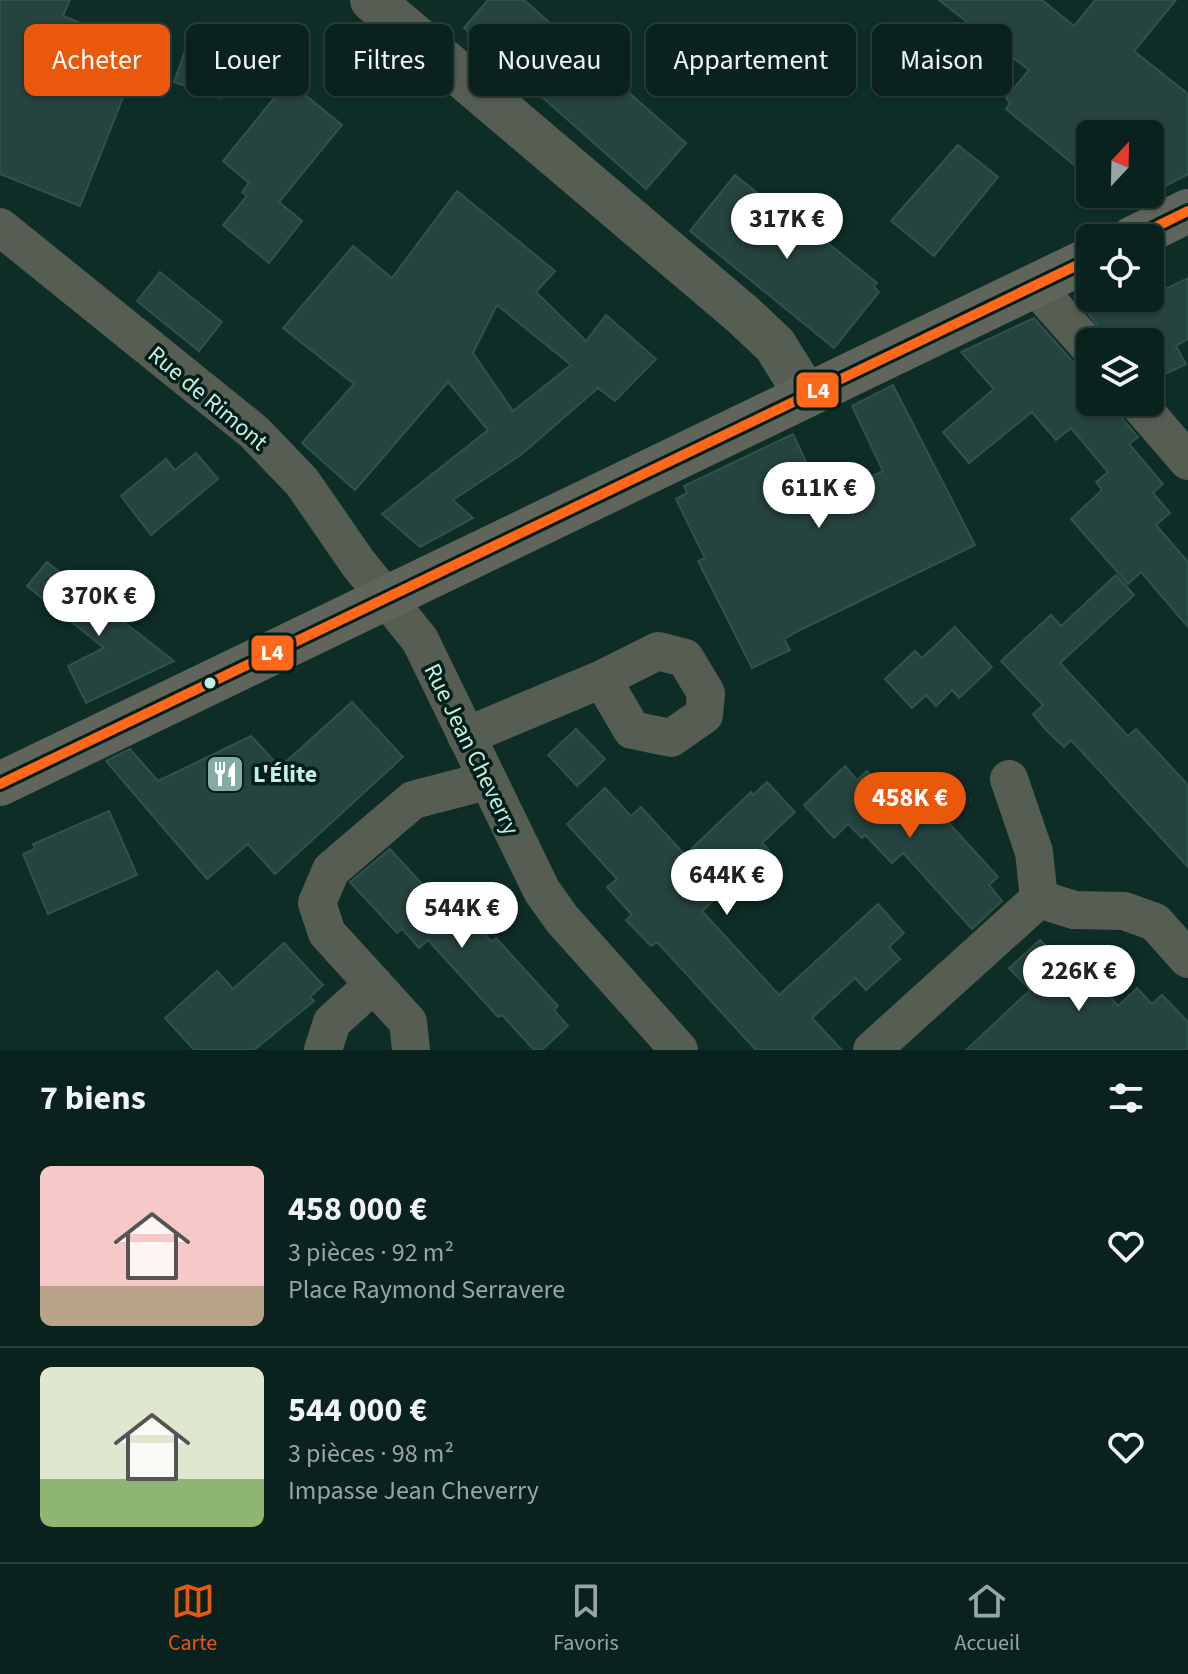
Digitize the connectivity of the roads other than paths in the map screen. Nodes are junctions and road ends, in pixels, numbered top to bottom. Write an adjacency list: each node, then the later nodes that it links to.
1 (372, 0): 8 (street)
2 (1188, 211): 3 (main road)
3 (1162, 224)
4 (0, 227): 11 (street, Rue de Rimont)
5 (1076, 266): 6 (main road)
6 (1035, 286): 7 (street); 8 (main road)
7 (1076, 332)
8 (806, 395): 11 (main road)
9 (1149, 416): 10 (street)
10 (1188, 461)
11 (386, 597): 13 (street, Rue Jean Cheverry); 16 (main road)
12 (602, 679): 13 (street)
13 (466, 736): 15 (street, Rue Jean Cheverry)
14 (1009, 779): 17 (street)
15 (486, 781): 19 (street); 22 (street, Rue Jean Cheverry)
16 (0, 784)
17 (1039, 899): 18 (street); 23 (street)
18 (1188, 959)
19 (374, 984): 20 (street); 21 (street)
20 (323, 1050)
21 (411, 1050)
22 (679, 1050)
23 (872, 1050)

